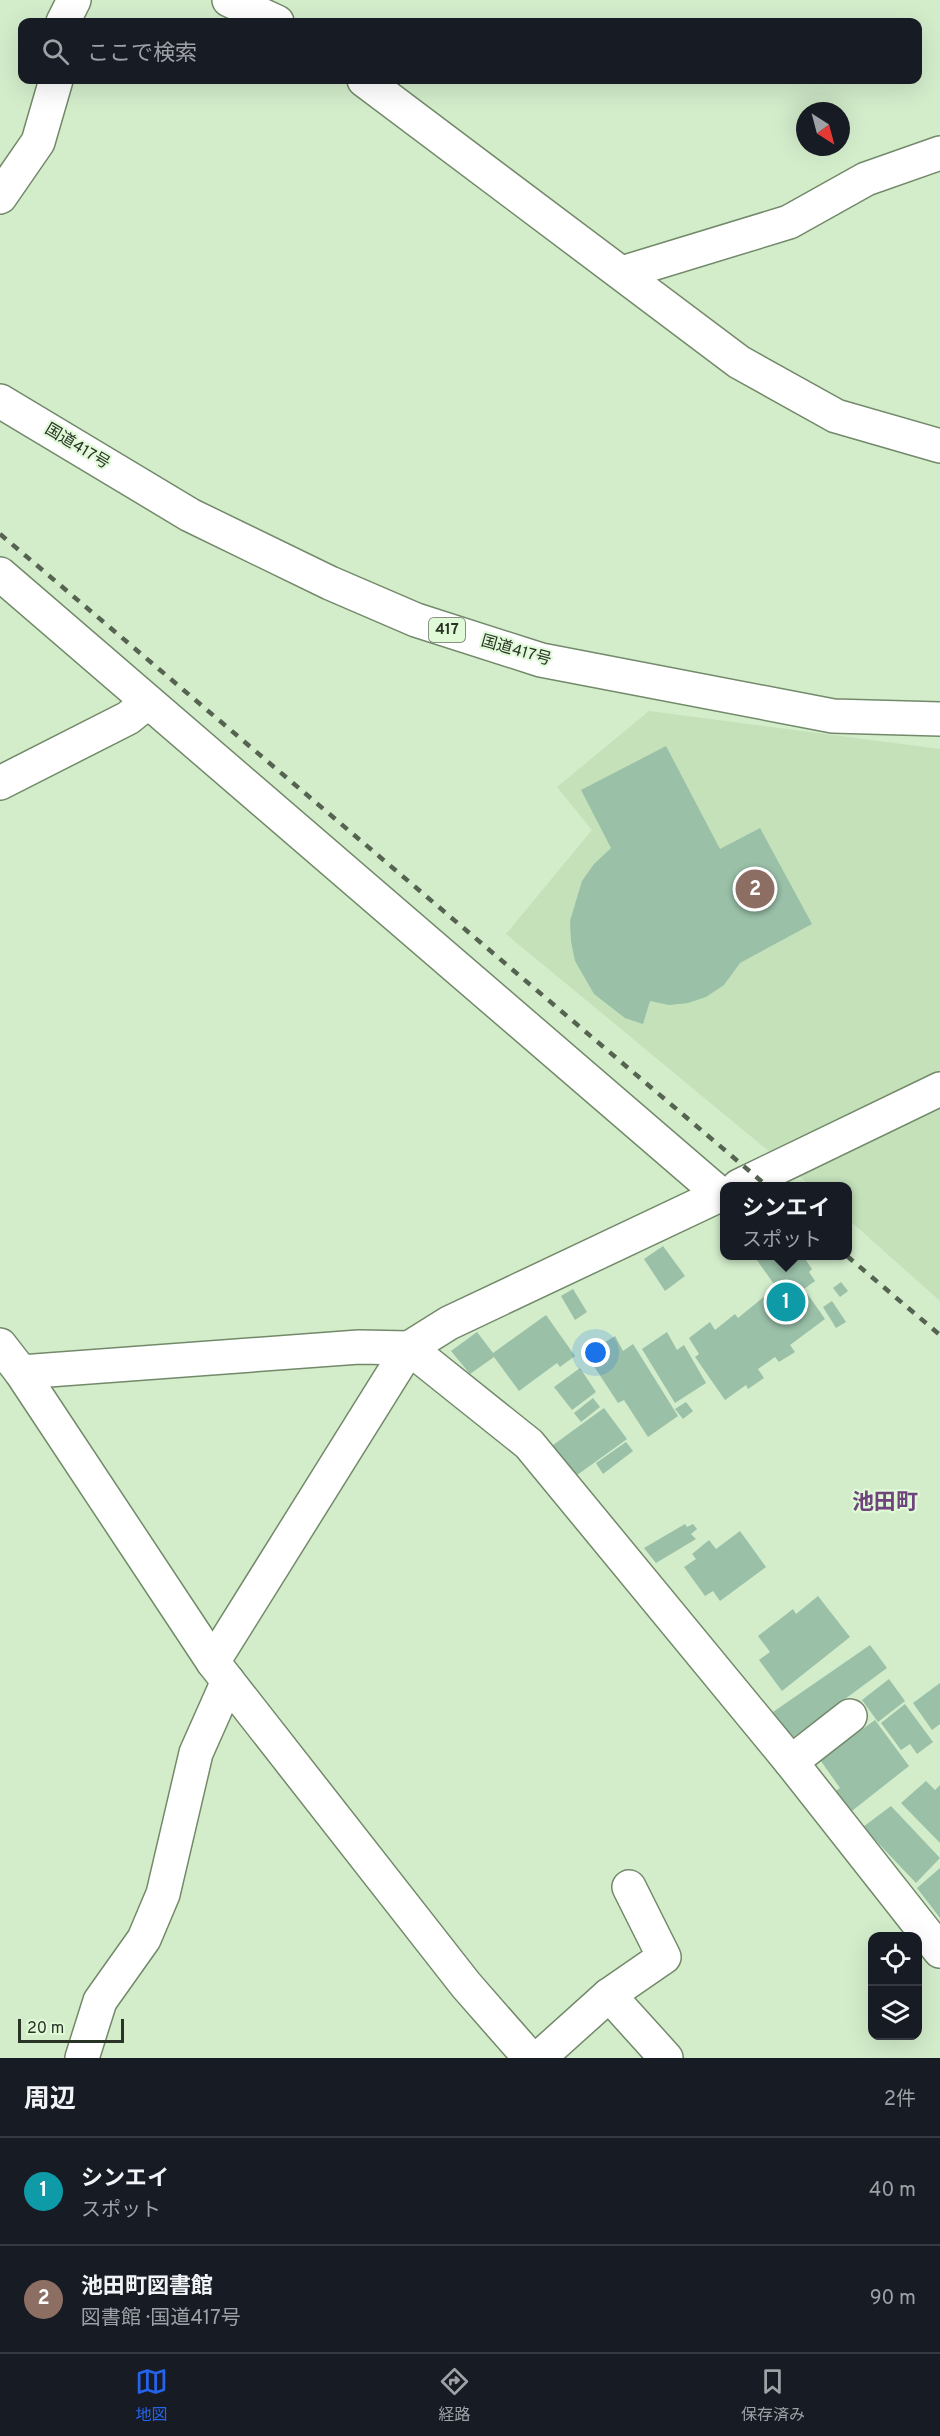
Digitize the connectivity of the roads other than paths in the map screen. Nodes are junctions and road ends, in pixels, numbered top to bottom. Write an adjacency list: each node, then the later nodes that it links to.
1 (74, 0): 3 (main road)
2 (229, 0): 4 (main road)
3 (65, 18)
4 (268, 18)
5 (55, 84): 8 (main road)
6 (369, 84): 9 (main road)
7 (940, 153): 9 (main road)
8 (0, 197)
9 (622, 273): 11 (main road)
10 (0, 401): 14 (main road, 国道417号 / 417)
11 (940, 446)
12 (0, 574): 13 (main road)
13 (148, 702): 15 (main road); 18 (main road)
14 (940, 719)
15 (0, 783)
16 (940, 1089): 17 (main road)
17 (747, 1182)
18 (720, 1184)
19 (720, 1195): 21 (main road)
20 (0, 1345): 22 (main road)
21 (409, 1348): 22 (main road); 23 (main road); 25 (main road)
22 (21, 1372): 23 (main road)
23 (221, 1672): 29 (main road); 30 (main road)
24 (850, 1716): 25 (main road)
25 (791, 1762): 27 (main road)
26 (629, 1887): 28 (main road)
27 (940, 1951)
28 (609, 1995): 31 (main road); 32 (main road)
29 (82, 2058)
30 (530, 2058)
31 (539, 2058)
32 (666, 2058)

